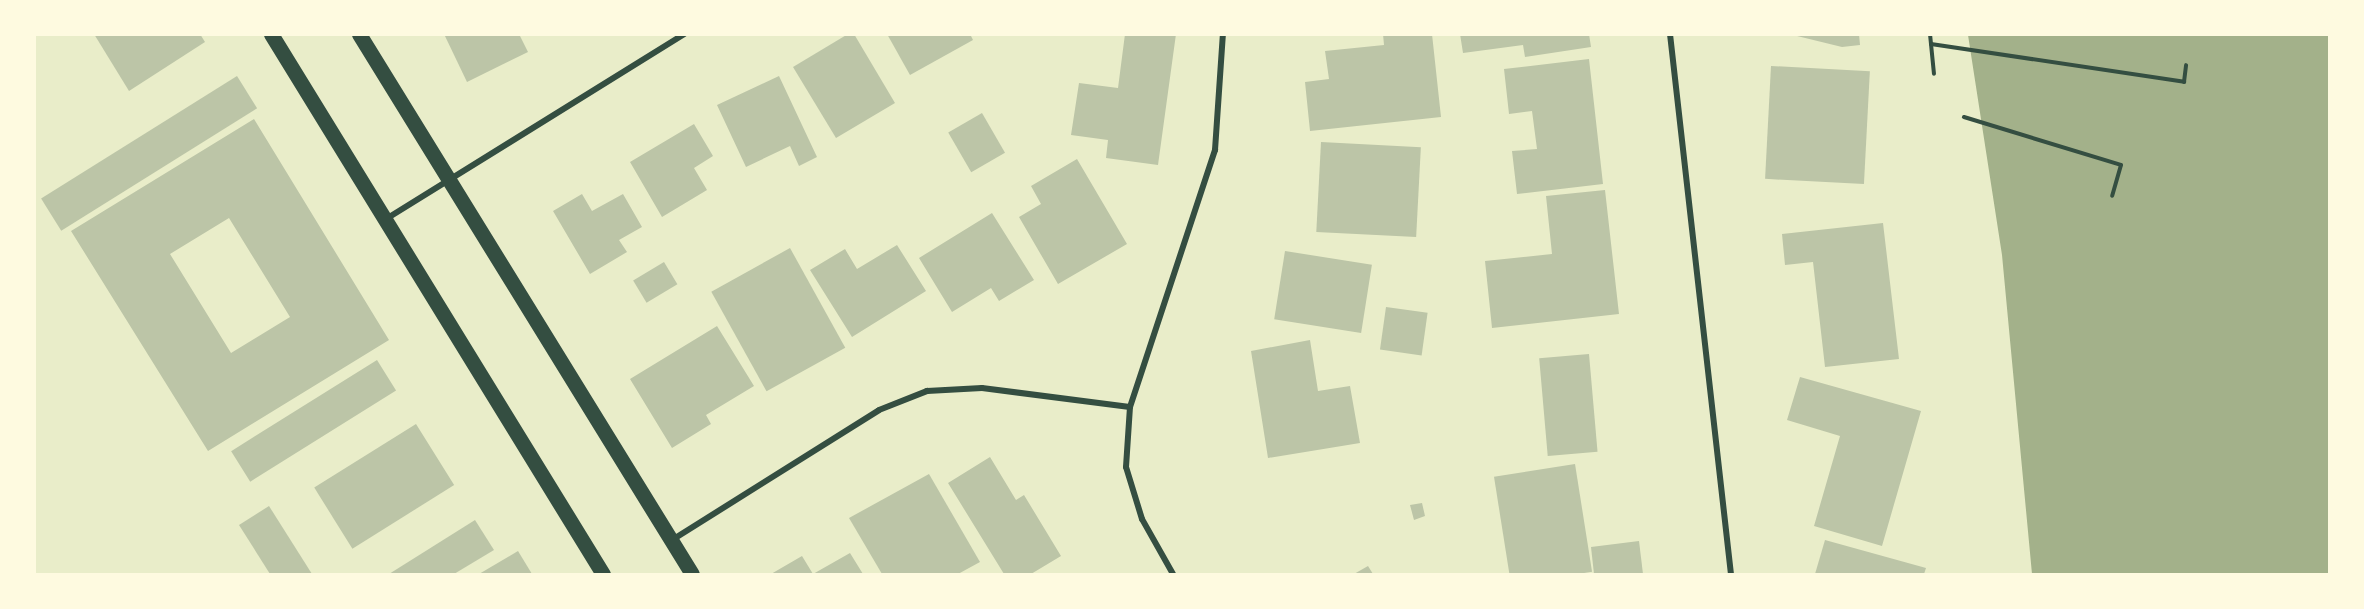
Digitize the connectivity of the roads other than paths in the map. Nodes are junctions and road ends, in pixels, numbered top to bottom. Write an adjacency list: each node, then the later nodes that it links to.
1 (271, 34): 7 (main road)
2 (359, 34): 6 (main road)
3 (684, 34): 6 (street)
4 (1223, 34): 8 (street)
5 (1670, 34): 13 (street)
6 (449, 180): 7 (street); 9 (main road)
7 (385, 219): 10 (main road)
8 (1130, 407): 9 (street); 12 (street)
9 (672, 540): 11 (main road)
10 (603, 574)
11 (692, 574)
12 (1173, 574)
13 (1731, 574)

